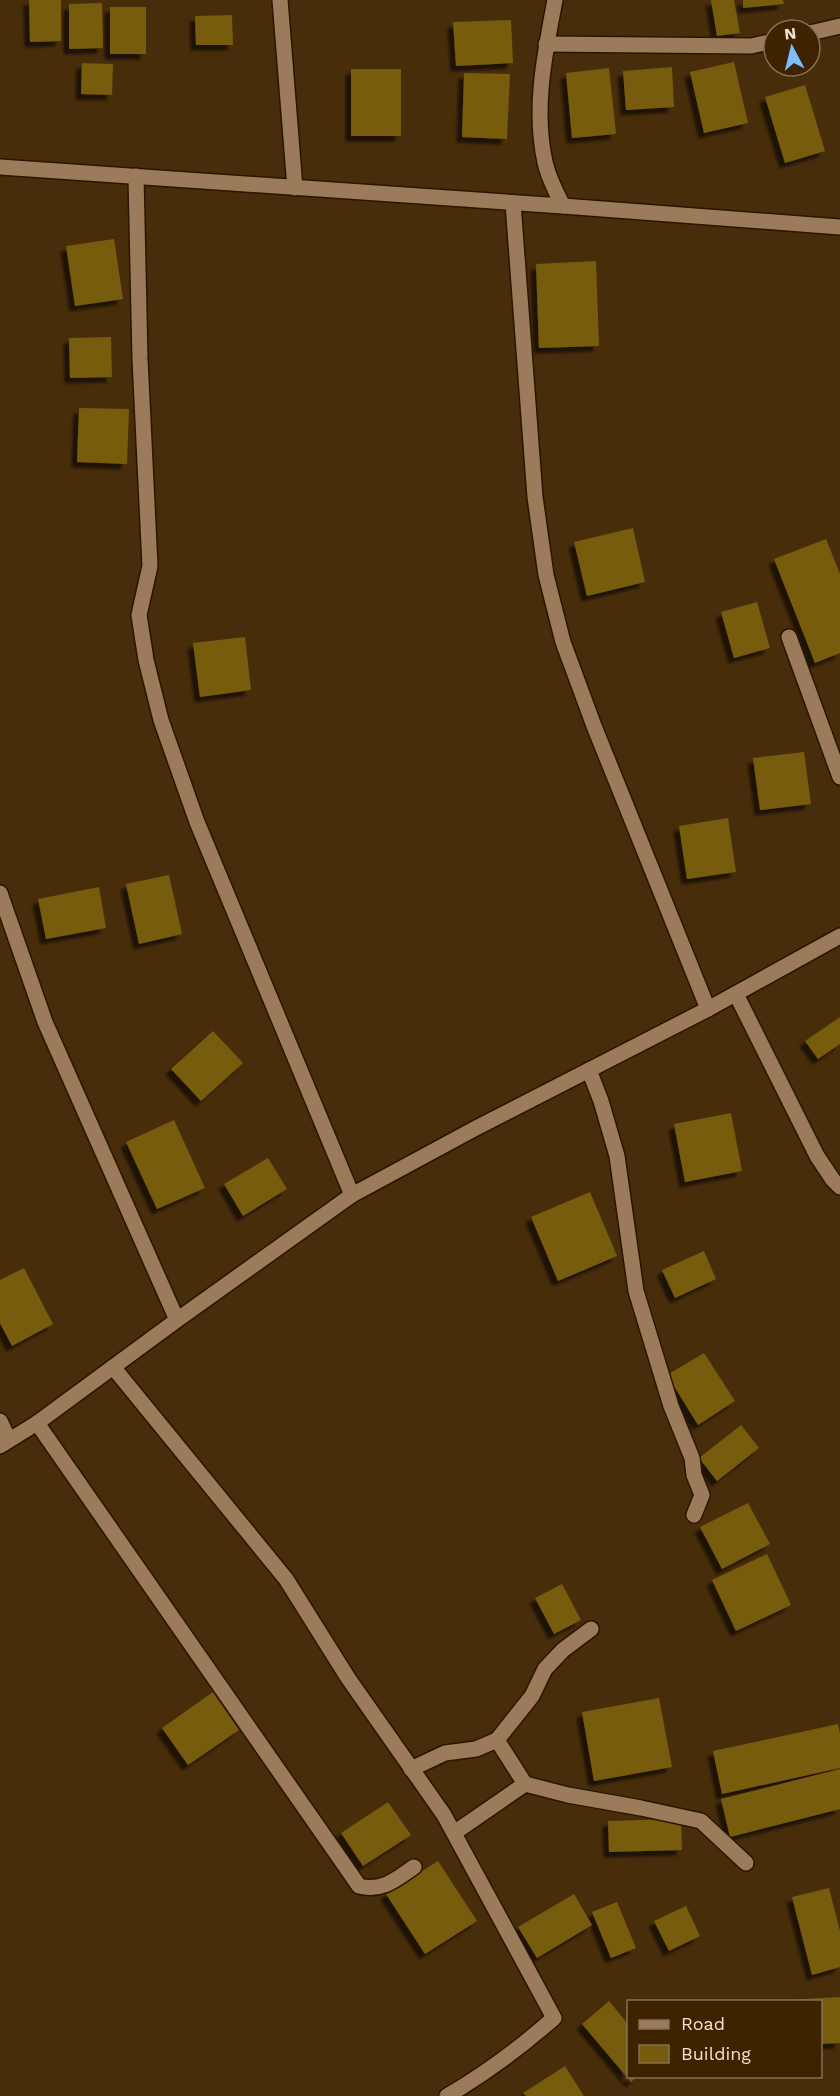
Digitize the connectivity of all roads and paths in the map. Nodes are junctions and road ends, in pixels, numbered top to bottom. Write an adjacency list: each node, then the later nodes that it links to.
1 (280, 0): 9 (street)
2 (555, 0): 5 (street)
3 (840, 26): 4 (street)
4 (822, 30)
5 (546, 44): 6 (street); 11 (street)
6 (762, 44)
7 (0, 167): 8 (street)
8 (136, 176): 9 (street); 21 (street)
9 (295, 188): 10 (street)
10 (513, 204): 11 (street); 18 (street)
11 (563, 206): 12 (street)
12 (840, 227)
13 (789, 637): 14 (street)
14 (840, 777)
15 (0, 892): 22 (street)
16 (840, 936): 17 (street)
17 (736, 994): 18 (street); 20 (street)
18 (708, 1009): 19 (street)
19 (589, 1070): 21 (street); 27 (street)
20 (840, 1187)
21 (352, 1195): 22 (street)
22 (177, 1320): 23 (street)
23 (113, 1367): 25 (street); 30 (street)
24 (0, 1421): 26 (street)
25 (37, 1423): 26 (street); 34 (street)
26 (4, 1443)
27 (694, 1515)
28 (591, 1629): 29 (street)
29 (497, 1740): 30 (street); 31 (street)
30 (411, 1769): 32 (street)
31 (525, 1784): 32 (street); 33 (street)
32 (454, 1833): 35 (street)
33 (746, 1863)
34 (414, 1867)
35 (447, 2096)

